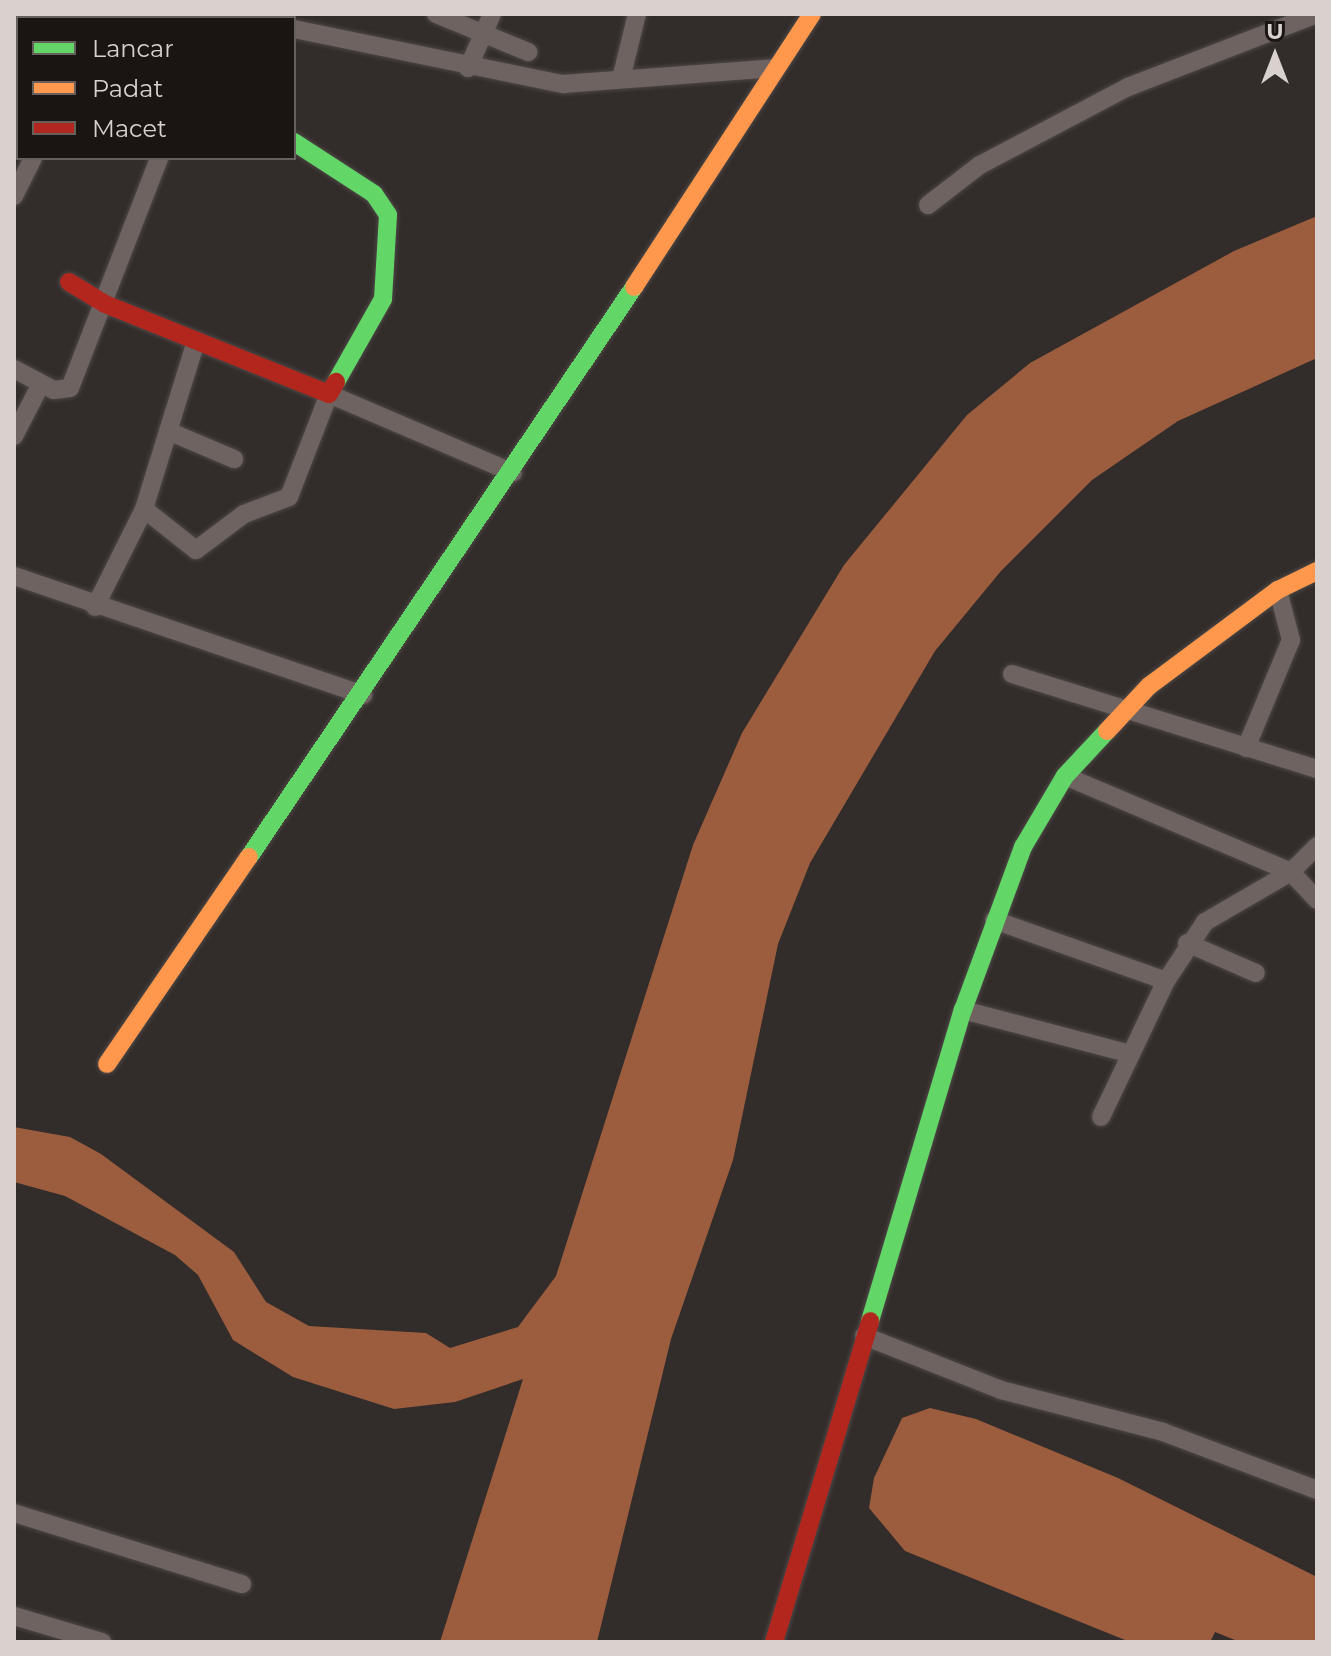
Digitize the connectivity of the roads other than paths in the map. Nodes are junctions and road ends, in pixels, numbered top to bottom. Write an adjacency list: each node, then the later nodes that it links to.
1 (436, 14): 6 (street)
2 (637, 14): 11 (street)
3 (812, 14): 10 (street)
4 (1317, 14): 5 (street)
5 (1288, 19): 16 (street)
6 (488, 23): 8 (street); 9 (street)
7 (296, 29): 9 (street)
8 (528, 52)
9 (468, 68): 11 (street)
10 (774, 68): 11 (street); 26 (street)
11 (621, 79)
12 (296, 143): 22 (street)
13 (32, 160): 15 (street)
14 (158, 160): 18 (street)
15 (14, 196)
16 (928, 205)
17 (69, 282): 18 (street)
18 (105, 304): 19 (street); 21 (street)
19 (196, 341): 22 (street); 23 (street)
20 (14, 369): 21 (street)
21 (41, 384): 24 (street)
22 (329, 394): 26 (street); 27 (street)
23 (168, 431): 25 (street); 27 (street)
24 (14, 436)
25 (234, 459)
26 (513, 473): 33 (street)
27 (144, 509): 31 (street)
28 (1317, 571): 30 (street)
29 (14, 576): 31 (street)
30 (1278, 590): 34 (street); 35 (street)
31 (95, 607): 33 (street)
32 (1012, 674): 34 (street)
33 (363, 695): 47 (street)
34 (1127, 707): 35 (street); 37 (street)
35 (1246, 748): 36 (street)
36 (1317, 769)
37 (1065, 776): 39 (street); 41 (street)
38 (1317, 846): 39 (street)
39 (1291, 872): 40 (street); 42 (street)
40 (1317, 900)
41 (994, 920): 44 (street); 45 (street)
42 (1187, 943): 43 (street); 44 (street)
43 (1256, 973)
44 (1166, 981): 46 (street)
45 (963, 1010): 46 (street); 49 (street)
46 (1127, 1053): 48 (street)
47 (107, 1064)
48 (1101, 1117)
49 (864, 1336): 50 (street); 55 (street)
50 (1317, 1490)
51 (14, 1513): 52 (street)
52 (242, 1584)
53 (14, 1616): 54 (street)
54 (102, 1642)
55 (774, 1642)

